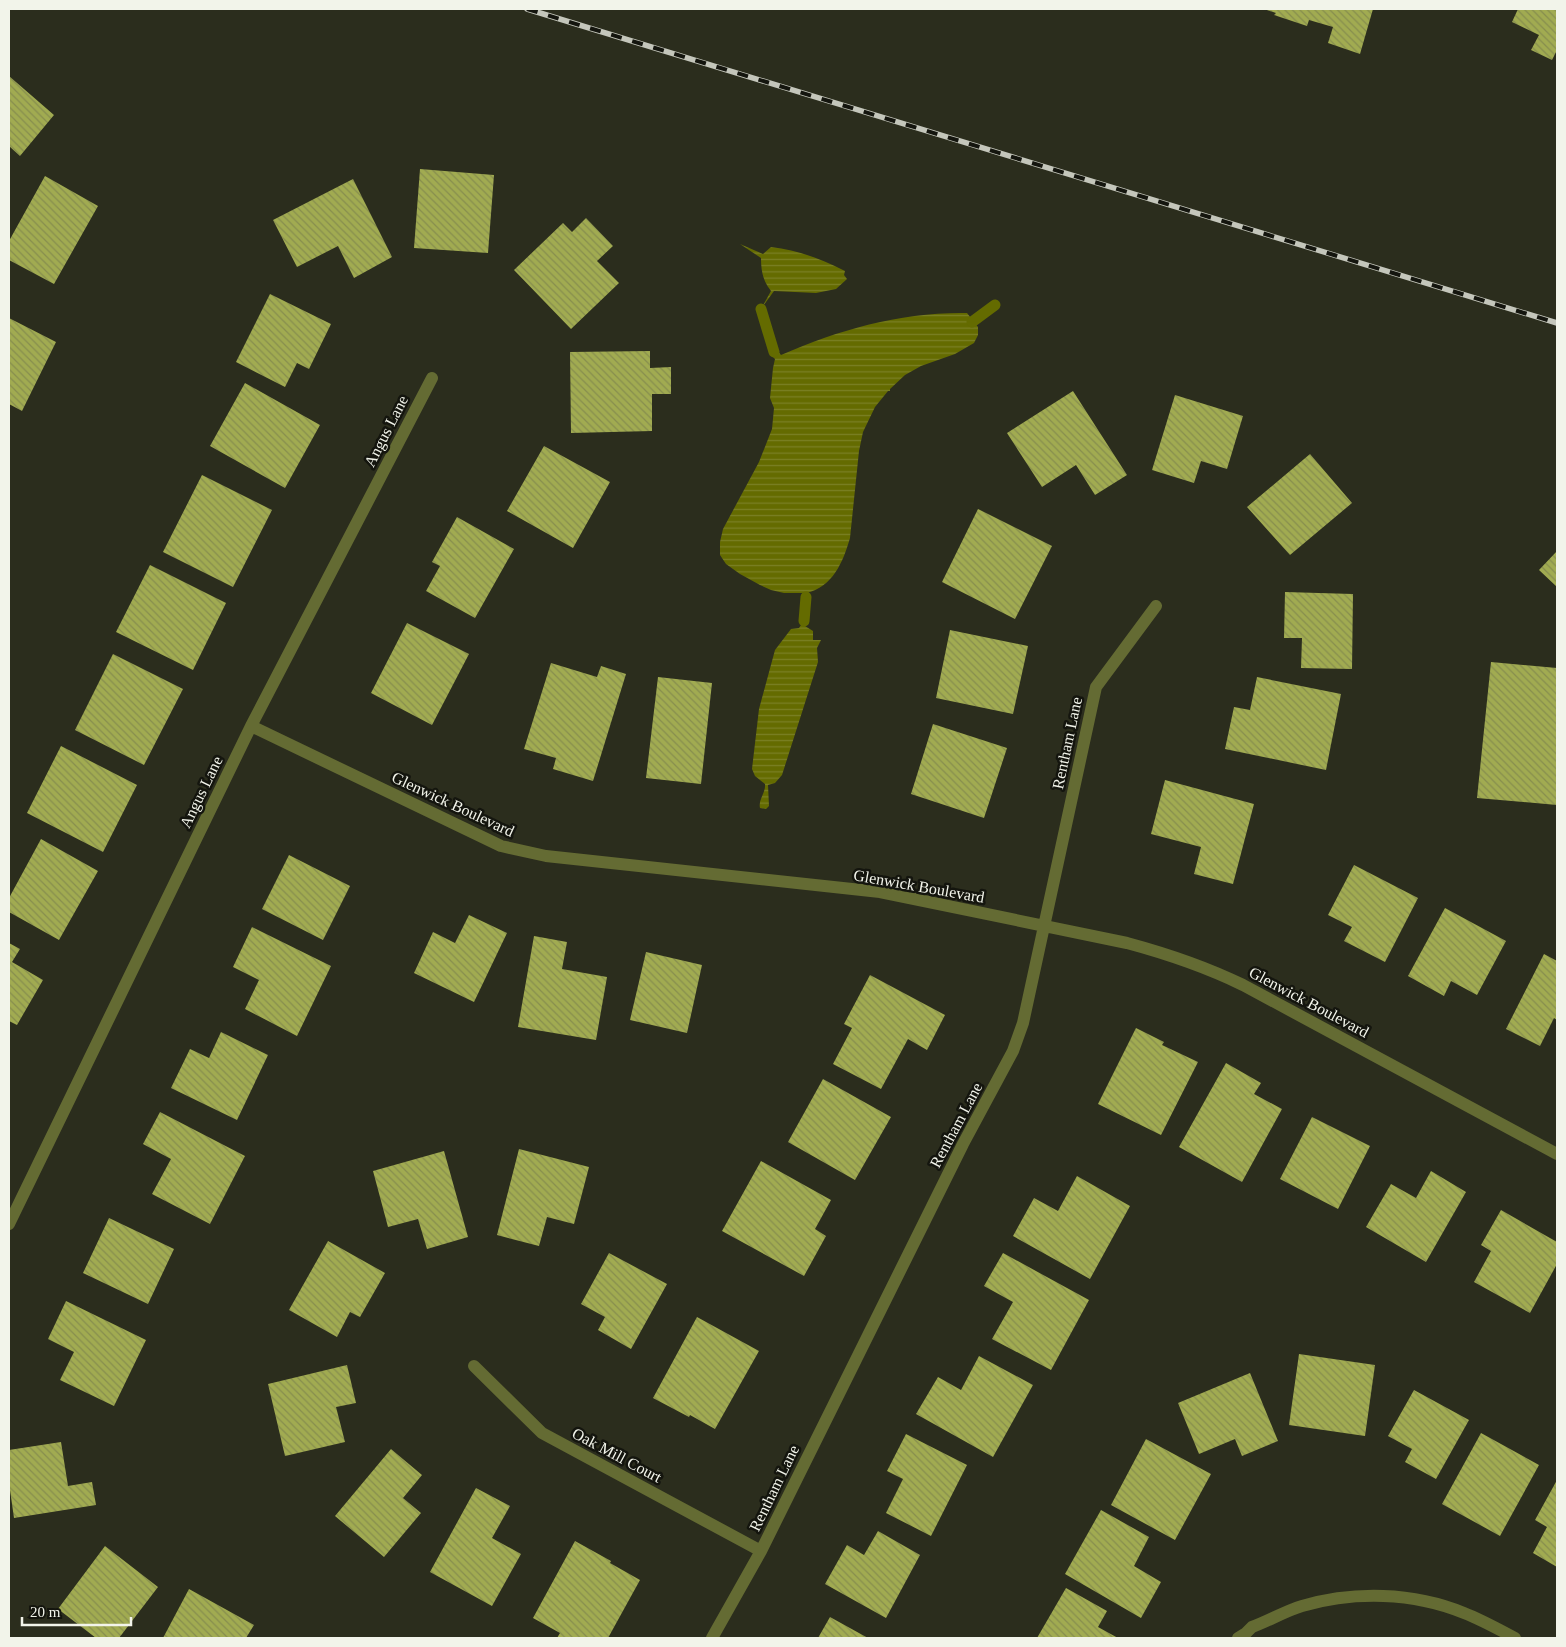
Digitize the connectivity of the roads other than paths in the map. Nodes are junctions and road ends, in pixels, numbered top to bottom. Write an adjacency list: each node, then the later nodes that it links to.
1 (432, 378): 3 (street, Angus Lane)
2 (1156, 606): 4 (street, Rentham Lane)
3 (252, 726): 4 (street, Glenwick Boulevard); 6 (street, Angus Lane)
4 (1044, 926): 5 (street, Glenwick Boulevard); 8 (street, Rentham Lane)
5 (1557, 1154)
6 (9, 1224)
7 (474, 1366): 8 (street, Oak Mill Court)
8 (761, 1551): 9 (street, Rentham Lane)
9 (712, 1638)
10 (1238, 1638): 11 (street)
11 (1515, 1638)

